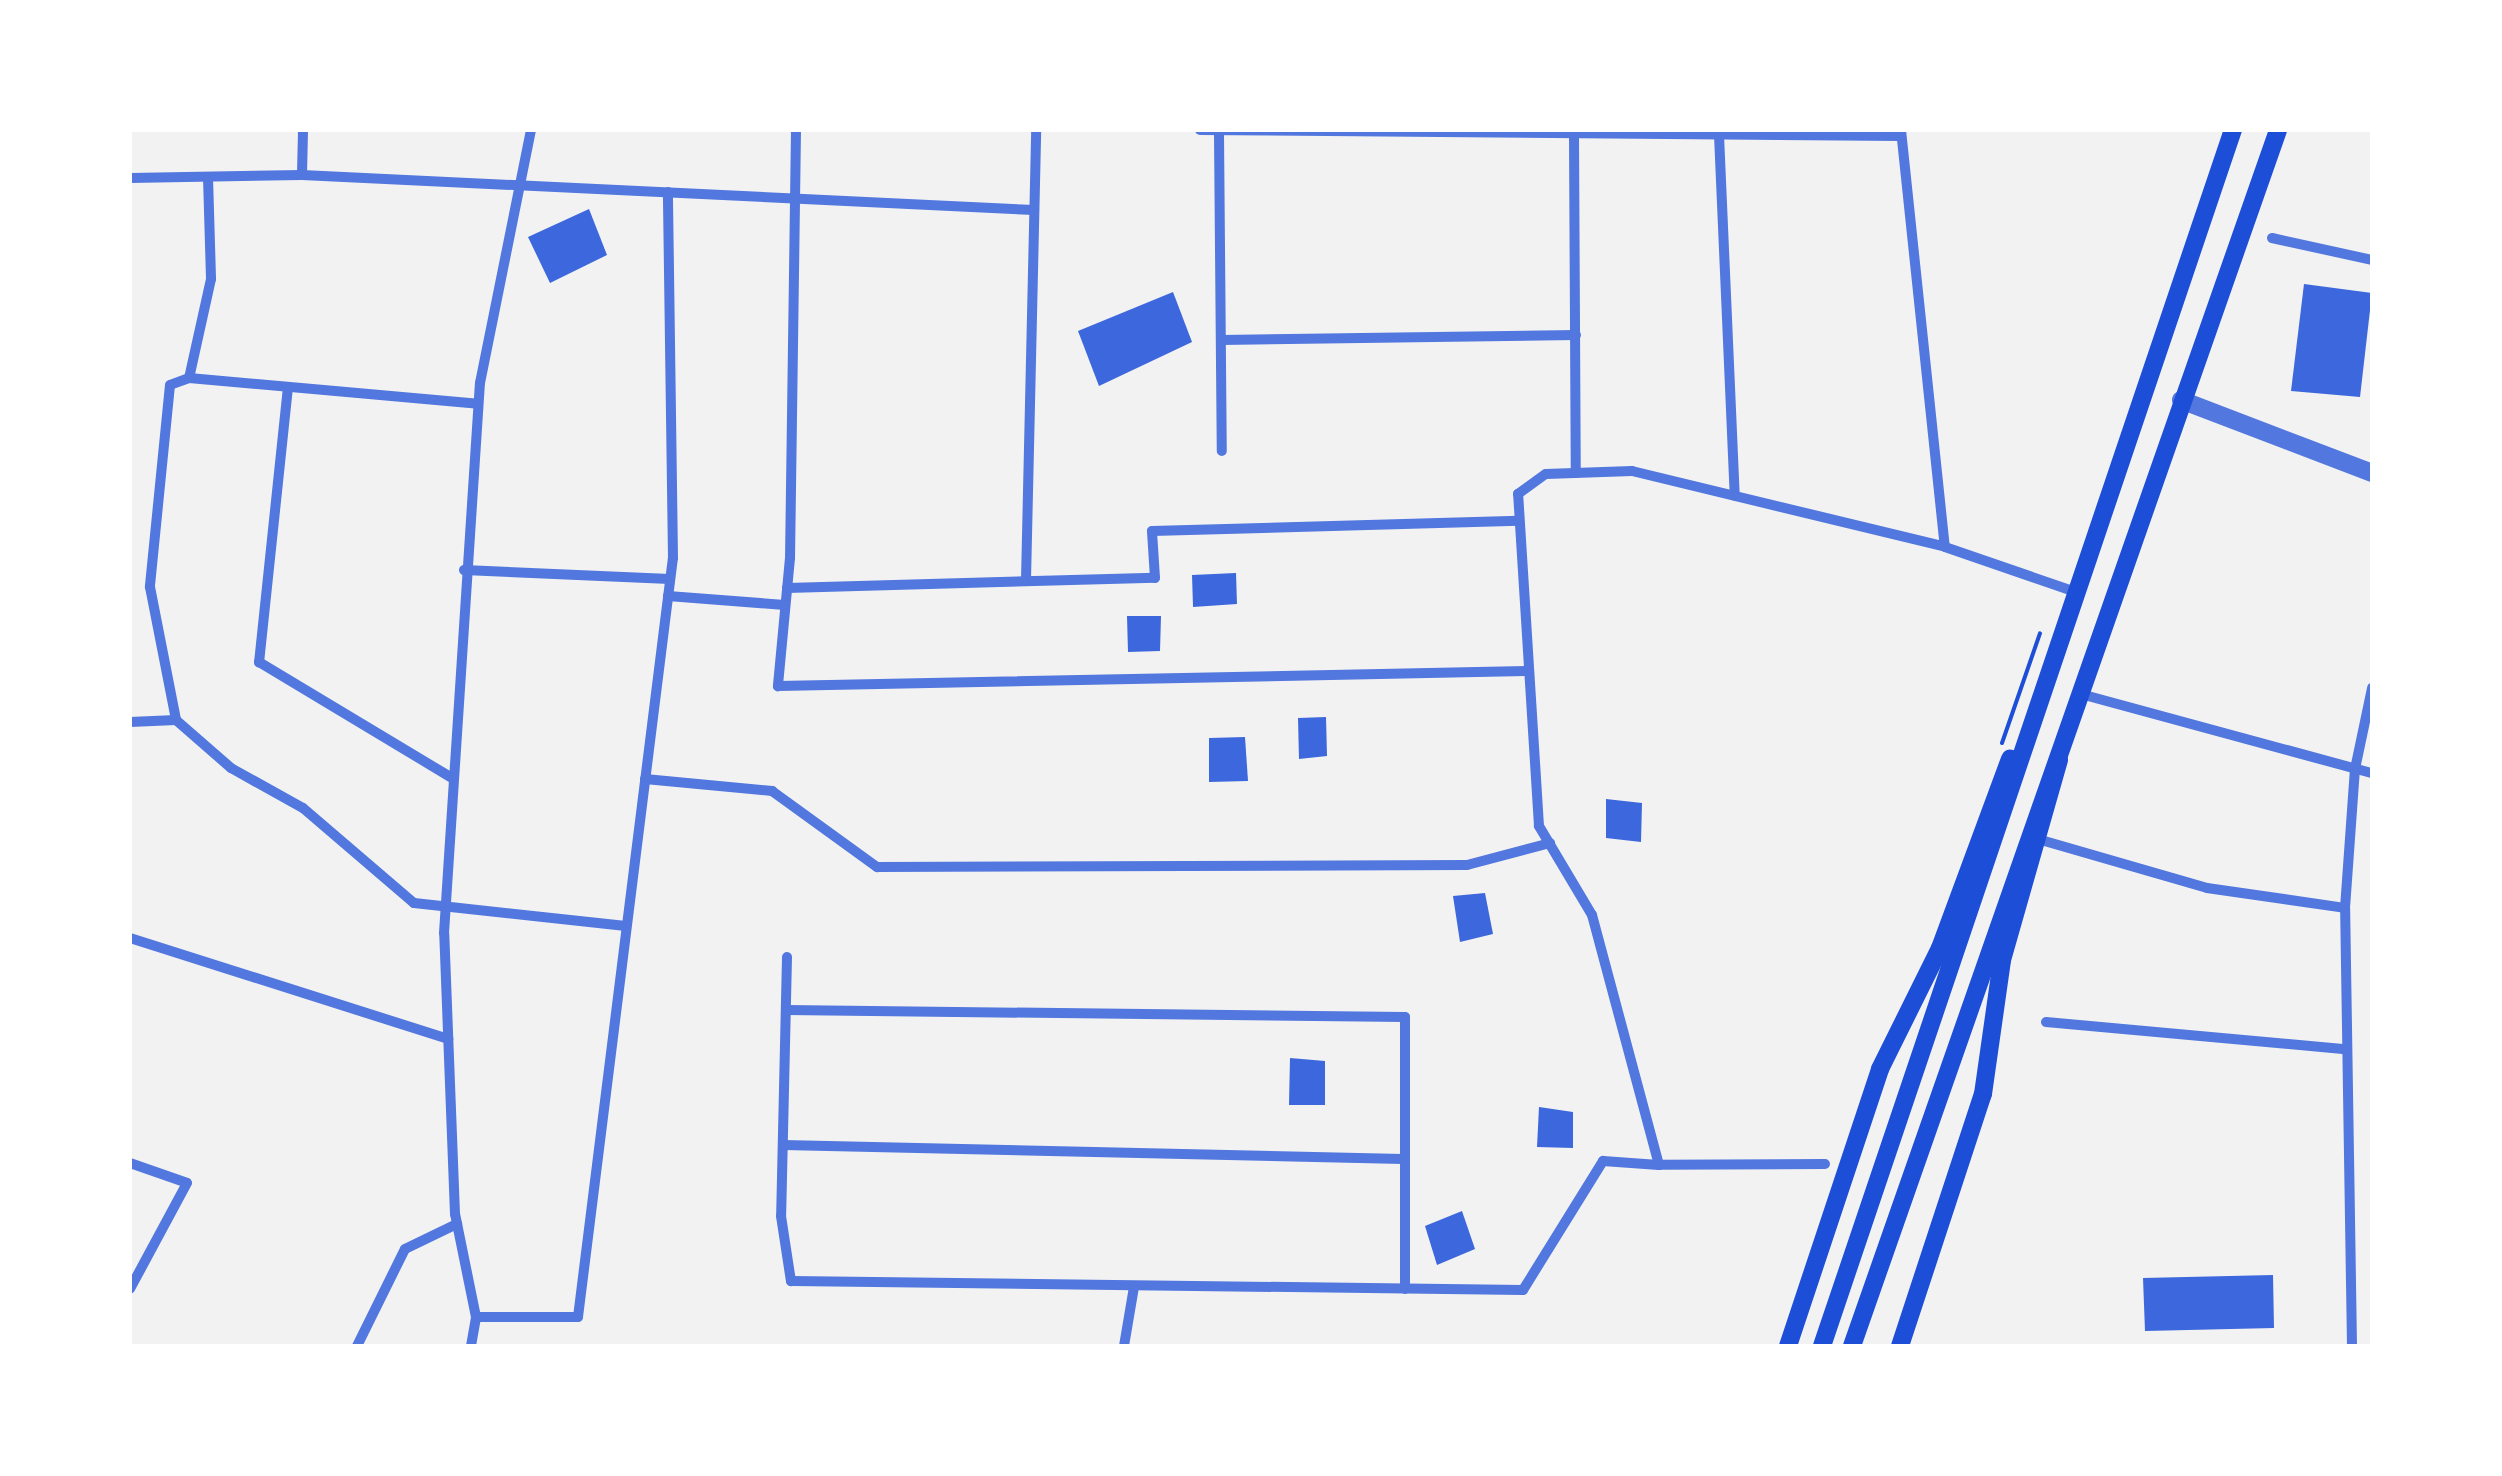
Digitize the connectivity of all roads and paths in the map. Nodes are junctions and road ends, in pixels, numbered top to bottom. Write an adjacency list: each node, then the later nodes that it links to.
1 (302, 130): 13 (street)
2 (531, 130): 16 (street)
3 (796, 130): 18 (street)
4 (1036, 130): 19 (street)
5 (1200, 130): 10 (street)
6 (2233, 130): 38 (main road)
7 (2278, 130): 26 (main road)
8 (1448, 132): 10 (street); 11 (street)
9 (1901, 133): 12 (street); 33 (street)
10 (1219, 134): 23 (street)
11 (1574, 135): 12 (street); 22 (street)
12 (1719, 136): 31 (street)
13 (302, 175): 14 (street); 16 (street)
14 (208, 177): 15 (street); 24 (street)
15 (130, 178)
16 (520, 186): 17 (street); 27 (street)
17 (668, 192): 18 (street); 35 (street)
18 (790, 198): 19 (street); 37 (street)
19 (1034, 210): 36 (street)
20 (2272, 238): 21 (street)
21 (2372, 260)
22 (1576, 335): 23 (street); 29 (street)
23 (1221, 340): 28 (street)
24 (189, 378): 25 (street); 45 (street)
25 (288, 387): 27 (street); 52 (street)
26 (2181, 400): 30 (street); 44 (main road)
27 (478, 404): 34 (street)
28 (1222, 451)
29 (1576, 473): 31 (street); 32 (street)
30 (2372, 473)
31 (1735, 496): 33 (street)
32 (1519, 520): 36 (street); 42 (street)
33 (1945, 547): 38 (street)
34 (464, 570): 35 (street); 52 (street)
35 (670, 579): 39 (street)
36 (1026, 580): 37 (street)
37 (787, 588): 40 (street)
38 (2076, 592): 47 (main road)
39 (668, 596): 40 (street); 53 (street)
40 (785, 605): 42 (street)
41 (2044, 620): 49 (path)
42 (1529, 671): 55 (street)
43 (2372, 688): 50 (street)
44 (2076, 692): 48 (main road); 50 (street)
45 (176, 720): 46 (street); 57 (street)
46 (130, 722)
47 (2029, 730): 78 (main road); 79 (main road)
48 (2060, 738): 54 (main road); 80 (main road)
49 (2001, 746)
50 (2355, 768): 51 (street); 56 (street)
51 (2372, 773)
52 (452, 778): 57 (street)
53 (645, 779): 55 (street); 58 (street)
54 (2041, 840): 56 (street); 81 (main road)
55 (1550, 842): 69 (street)
56 (2345, 908): 64 (street)
57 (445, 909): 58 (street); 63 (street)
58 (626, 926): 74 (street)
59 (130, 938): 63 (street)
60 (787, 957): 61 (street)
61 (786, 1010): 65 (street); 66 (street)
62 (2046, 1022): 64 (street)
63 (448, 1039): 70 (street)
64 (2343, 1049): 82 (street)
65 (783, 1145): 66 (street); 71 (street)
66 (1403, 1159): 73 (street)
67 (130, 1163): 72 (street)
68 (1825, 1164): 69 (street)
69 (1659, 1165): 73 (street)
70 (457, 1224): 74 (street); 75 (street)
71 (1134, 1287): 73 (street); 77 (street)
72 (130, 1289)
73 (1405, 1289)
74 (476, 1317): 76 (street)
75 (357, 1346)
76 (471, 1346)
77 (1124, 1346)
78 (1788, 1346)
79 (1822, 1346)
80 (1852, 1346)
81 (1900, 1346)
82 (2352, 1346)

